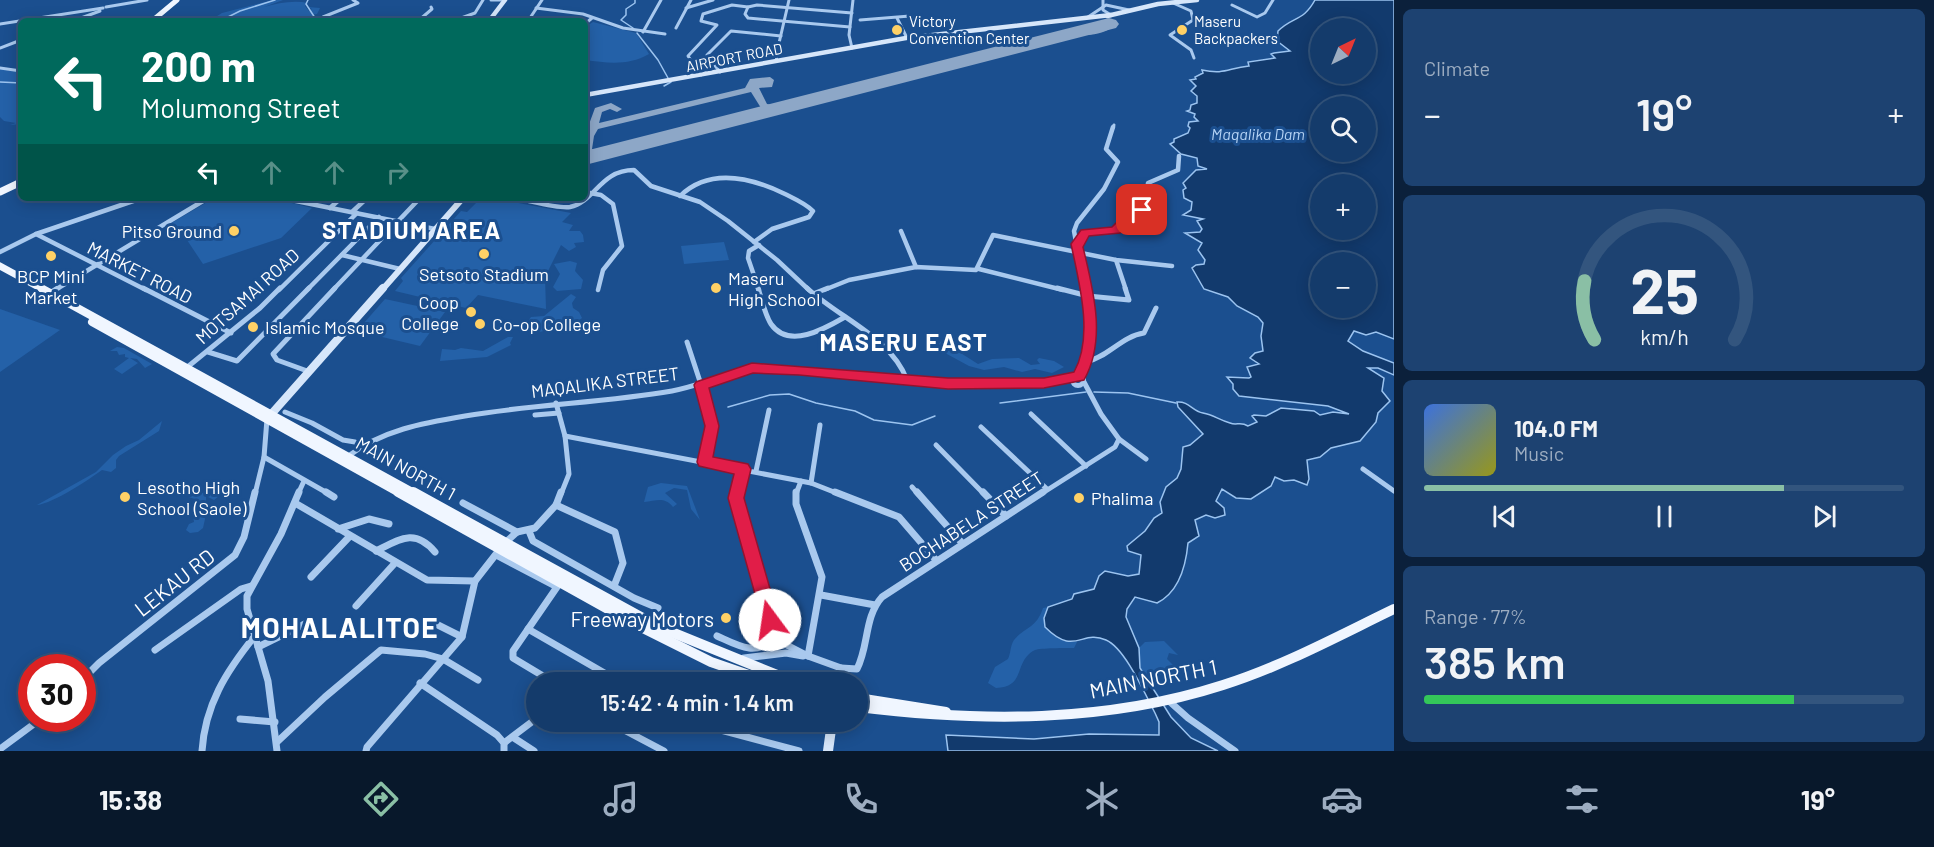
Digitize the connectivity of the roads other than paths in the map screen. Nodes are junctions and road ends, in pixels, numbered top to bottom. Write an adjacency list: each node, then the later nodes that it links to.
1 (147, 0): 23 (street)
2 (177, 0): 32 (main road)
3 (353, 0): 33 (street)
4 (483, 0): 35 (street)
5 (491, 0): 6 (street)
6 (505, 0): 36 (main road)
7 (542, 0): 24 (street)
8 (661, 0): 47 (street)
9 (691, 0): 21 (street)
10 (713, 0): 21 (street)
11 (789, 0): 22 (street)
12 (853, 0): 26 (street)
13 (1103, 0): 18 (street)
14 (1197, 0): 16 (main road, AIRPORT ROAD)
15 (1273, 0): 17 (street)
16 (1172, 2): 25 (main road, AIRPORT ROAD); 55 (street)
17 (1232, 5)
18 (1102, 6): 25 (street); 27 (street); 29 (street)
19 (432, 7): 34 (street)
20 (748, 7): 22 (street); 43 (street); 60 (street)
21 (686, 8): 46 (street)
22 (788, 8): 26 (street); 43 (street)
23 (101, 9): 30 (street); 31 (street)
24 (536, 9): 37 (street); 38 (street)
25 (1140, 9): 27 (main road, AIRPORT ROAD)
26 (852, 13): 45 (street)
27 (1111, 15): 29 (main road, AIRPORT ROAD); 52 (main road, AIRPORT ROAD)
28 (910, 16): 39 (street)
29 (1088, 17): 50 (main road, AIRPORT ROAD)
30 (40, 18)
31 (80, 18)
32 (156, 18)
33 (321, 18)
34 (421, 18)
35 (461, 18)
36 (491, 18)
37 (530, 18)
38 (592, 18): 42 (street); 47 (street)
39 (897, 18): 40 (street); 50 (street)
40 (860, 20)
41 (18, 21): 44 (street)
42 (588, 21)
43 (784, 21): 45 (street); 49 (street)
44 (0, 24)
45 (850, 27): 54 (street)
46 (676, 28)
47 (643, 32): 48 (street)
48 (665, 34)
49 (780, 36): 56 (street); 59 (street)
50 (907, 38): 52 (main road, AIRPORT ROAD)
51 (18, 41): 53 (street)
52 (888, 41): 54 (main road, AIRPORT ROAD)
53 (0, 48)
54 (852, 48): 56 (main road, AIRPORT ROAD)
55 (1194, 58)
56 (777, 61): 59 (main road, AIRPORT ROAD)
57 (0, 68): 58 (street)
58 (18, 71)
59 (720, 72): 60 (main road, AIRPORT ROAD)
60 (701, 75): 61 (main road, AIRPORT ROAD)
61 (588, 94)
62 (1114, 125): 87 (street)
63 (1179, 156): 87 (street)
64 (18, 183): 65 (main road)
65 (0, 192)
66 (590, 193): 67 (street); 100 (street)
67 (680, 196): 86 (street); 86 (street)
68 (133, 201): 85 (street)
69 (203, 201): 93 (street)
70 (297, 201): 78 (street)
71 (316, 201): 78 (street)
72 (338, 201): 79 (street)
73 (364, 201): 80 (street)
74 (417, 201): 82 (street)
75 (460, 201): 83 (main road)
76 (530, 201): 77 (street)
77 (581, 201)
78 (312, 205): 79 (street)
79 (330, 208): 80 (street)
80 (354, 212): 81 (street); 106 (street, MOTSAMAI ROAD)
81 (379, 217): 82 (street); 90 (street)
82 (399, 221): 83 (street); 91 (street)
83 (435, 229): 98 (main road)
84 (901, 231): 96 (street)
85 (36, 234): 88 (street); 93 (street, MARKET ROAD)
86 (757, 244): 102 (street); 105 (street)
87 (1077, 244): 89 (street)
88 (0, 252)
89 (1078, 254): 92 (street); 97 (street); 103 (street)
90 (342, 255): 91 (street); 108 (street)
91 (362, 260): 98 (street); 111 (street)
92 (1116, 260): 95 (street); 103 (street)
93 (95, 265): 101 (street); 106 (street, MARKET ROAD)
94 (0, 266): 101 (main road, MAIN NORTH 1)
95 (1172, 266)
96 (916, 267): 97 (street); 102 (street)
97 (979, 268): 103 (street)
98 (400, 269): 111 (main road)
99 (0, 271): 101 (main road, MAIN NORTH 1)
100 (598, 290)
101 (48, 294): 110 (main road, MAIN NORTH 1)
102 (813, 294): 105 (street)
103 (1088, 296): 109 (street)
104 (1156, 308): 109 (street)
105 (844, 317): 112 (street)
106 (231, 333): 108 (street, MOTSAMAI ROAD)
107 (687, 342): 114 (street)
108 (208, 352): 110 (street, MOTSAMAI ROAD)
109 (1086, 362): 113 (street)
110 (183, 371): 121 (main road, MAIN NORTH 1)
111 (310, 372): 121 (main road)
112 (907, 380): 113 (street, MAQALIKA STREET); 114 (street, MAQALIKA STREET)
113 (1077, 382): 125 (street)
114 (701, 385): 115 (street, MAQALIKA STREET); 131 (street)
115 (556, 403): 118 (street); 127 (street, MAQALIKA STREET)
116 (769, 410): 135 (street)
117 (285, 412): 127 (street)
118 (559, 413): 120 (street); 124 (street)
119 (1031, 414): 132 (street)
120 (536, 416)
121 (269, 417): 128 (street, LEKAU RD); 129 (main road, MAIN NORTH 1)
122 (820, 425): 138 (street)
123 (981, 427): 140 (street)
124 (566, 436): 131 (street); 145 (street)
125 (1119, 439): 130 (street); 132 (street, BOCHABELA STREET)
126 (936, 446): 146 (street)
127 (360, 447): 129 (street, MAQALIKA STREET)
128 (264, 457): 136 (street); 179 (street, LEKAU RD)
129 (346, 459): 153 (main road, MAIN NORTH 1)
130 (1146, 459)
131 (705, 462): 133 (street)
132 (1086, 466): 140 (street, BOCHABELA STREET)
133 (743, 469): 135 (street); 173 (street)
134 (1364, 469): 141 (street)
135 (756, 471): 137 (street)
136 (304, 481): 142 (street); 143 (street)
137 (801, 481): 138 (street); 162 (street)
138 (811, 483): 156 (street)
139 (912, 488): 152 (street)
140 (1047, 489): 146 (street, BOCHABELA STREET)
141 (1394, 491)
142 (334, 497)
143 (295, 503): 148 (street); 160 (street)
144 (463, 503): 150 (street)
145 (556, 505): 149 (street); 161 (street)
146 (1006, 516): 152 (street, BOCHABELA STREET)
147 (389, 524): 148 (street)
148 (338, 529): 151 (street)
149 (530, 531): 150 (street); 161 (street)
150 (517, 532): 153 (street)
151 (350, 536): 154 (street); 158 (street)
152 (962, 543): 156 (street, BOCHABELA STREET)
153 (500, 549): 159 (street); 169 (street); 178 (main road, MAIN NORTH 1); 183 (main road, MAIN NORTH 1)
154 (376, 551): 155 (street); 157 (street)
155 (435, 552)
156 (936, 560): 163 (street, BOCHABELA STREET)
157 (396, 563): 159 (street); 164 (street)
158 (311, 577)
159 (475, 581): 172 (street)
160 (251, 586): 171 (street); 175 (street)
161 (614, 586): 165 (street)
162 (821, 595): 163 (street); 176 (street)
163 (875, 605): 180 (street)
164 (356, 606)
165 (658, 608)
166 (1394, 609): 189 (main road, MAIN NORTH 1)
167 (311, 621): 174 (street)
168 (432, 622): 172 (street)
169 (528, 629): 181 (street); 182 (street)
170 (717, 636): 173 (street)
171 (254, 637): 174 (street); 203 (street)
172 (462, 637): 177 (street)
173 (775, 639): 176 (street)
174 (258, 646): 193 (street)
175 (155, 650)
176 (807, 656): 178 (street); 180 (street)
177 (442, 658): 186 (street); 187 (street); 200 (street)
178 (736, 659): 184 (main road, MAIN NORTH 1)
179 (96, 666)
180 (841, 668): 185 (street)
181 (536, 672)
182 (603, 672)
183 (740, 672)
184 (773, 672)
185 (840, 672)
186 (478, 680)
187 (420, 683): 201 (street); 205 (street)
188 (868, 700): 191 (main road, MAIN NORTH 1)
189 (1166, 700): 191 (main road, MAIN NORTH 1); 210 (street)
190 (868, 708): 191 (main road, MAIN NORTH 1)
191 (976, 716)
192 (240, 718): 193 (street)
193 (275, 722): 200 (street)
194 (526, 725): 199 (street)
195 (23, 732): 202 (street)
196 (628, 732): 207 (street)
197 (728, 732): 208 (street)
198 (831, 732): 209 (main road)
199 (514, 738): 201 (street); 206 (street)
200 (277, 742): 204 (street)
201 (504, 747)
202 (0, 749)
203 (202, 751)
204 (277, 751)
205 (366, 751)
206 (534, 751)
207 (664, 751)
208 (798, 751)
209 (828, 751)
210 (1235, 751)

